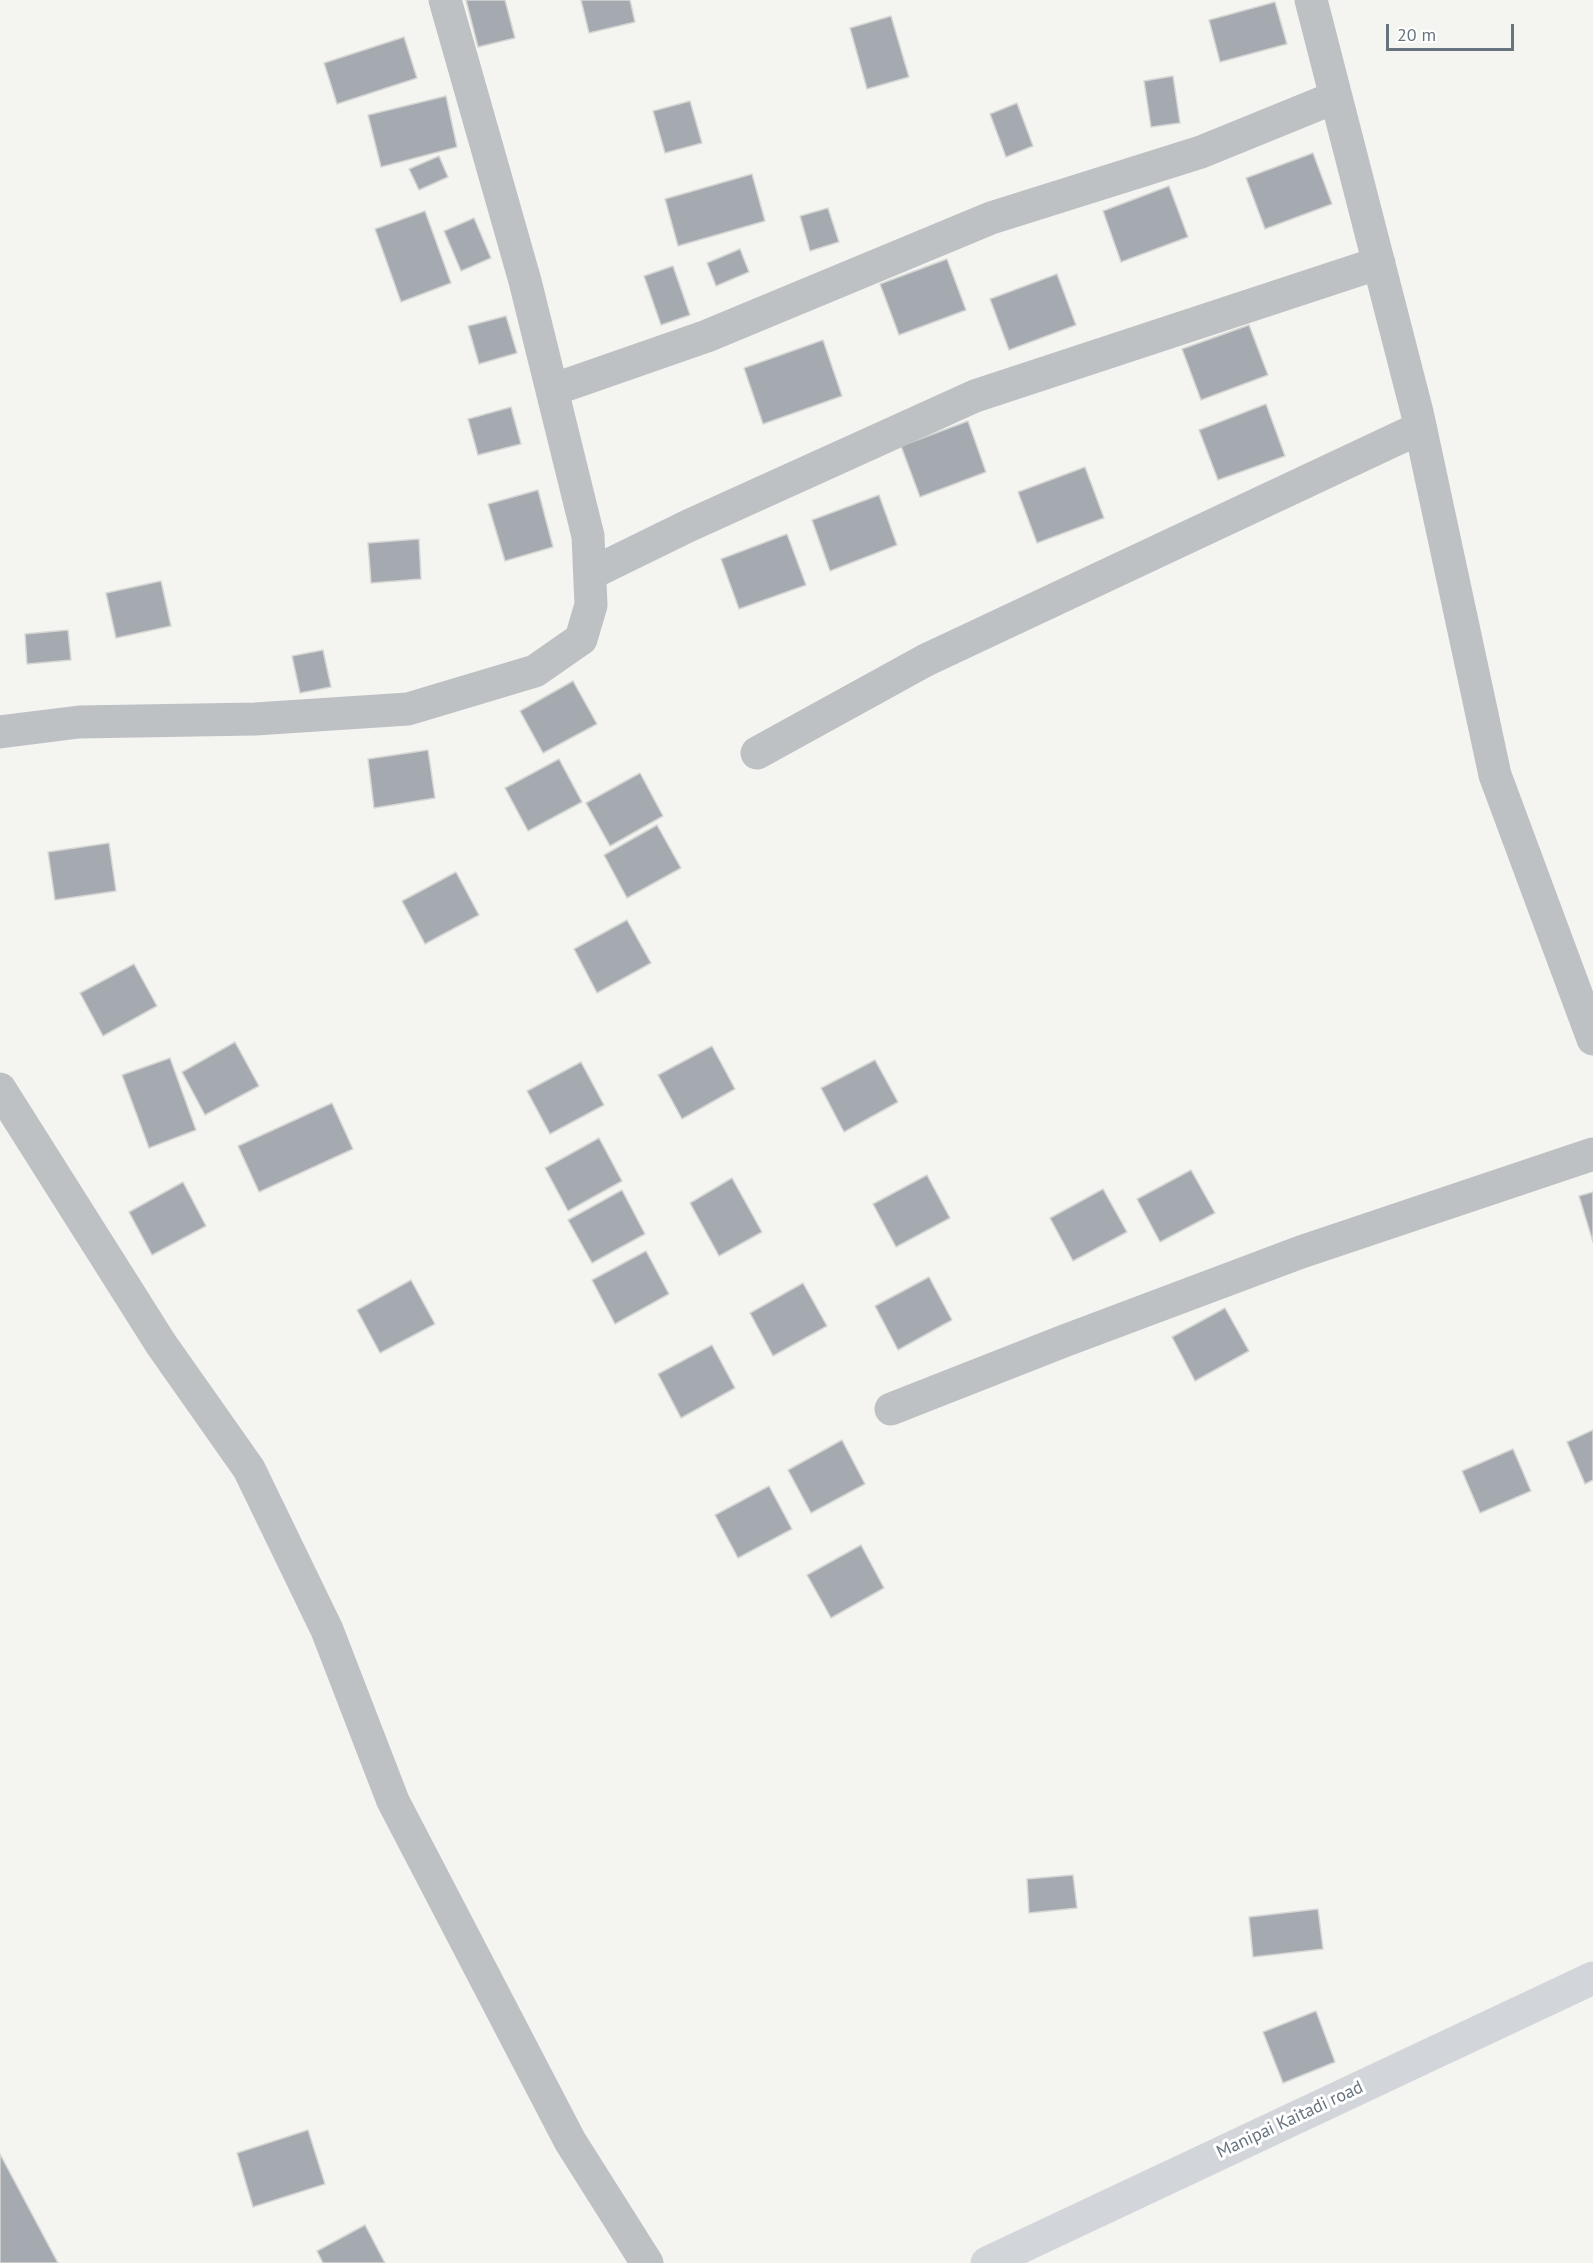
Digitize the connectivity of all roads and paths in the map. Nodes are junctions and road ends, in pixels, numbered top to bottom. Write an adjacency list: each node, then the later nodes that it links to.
1 (445, 0): 5 (street)
2 (1311, 0): 3 (street)
3 (1336, 97): 4 (street); 5 (street)
4 (1379, 264): 6 (street); 7 (street)
5 (552, 390): 7 (street)
6 (1420, 428): 9 (street); 10 (street)
7 (590, 574): 8 (street)
8 (0, 732)
9 (757, 753)
10 (1584, 987): 11 (street)
11 (1593, 1039)
12 (0, 1089): 16 (street)
13 (1593, 1154): 14 (street)
14 (891, 1409)
15 (1593, 1978): 17 (main road, Manipai Kaitadi road)
16 (647, 2263)
17 (987, 2263)

